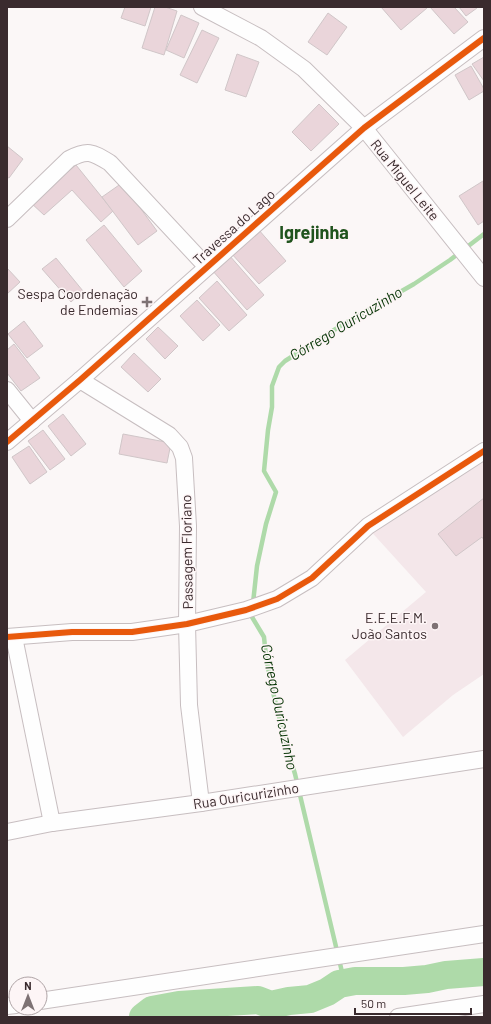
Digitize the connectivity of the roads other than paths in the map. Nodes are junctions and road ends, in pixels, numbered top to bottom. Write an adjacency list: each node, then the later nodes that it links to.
1 (202, 7): 3 (street, Rua Miguel Leite)
2 (484, 38): 3 (street, Travessa do Lago)
3 (364, 128): 5 (street, Travessa do Lago); 6 (street, Rua Miguel Leite)
4 (7, 218): 5 (street)
5 (207, 267): 7 (street, Travessa do Lago)
6 (484, 278)
7 (80, 380): 9 (street, Travessa do Lago); 12 (street, Passagem Floriano)
8 (7, 390): 9 (street)
9 (32, 421): 10 (street, Travessa do Lago)
10 (7, 442)
11 (484, 451): 12 (street)
12 (187, 624): 13 (street); 15 (street, Passagem Floriano)
13 (11, 637): 16 (street)
14 (484, 759): 15 (street, Rua Ouricurizinho)
15 (201, 803): 16 (street, Rua Ouricurizinho)
16 (52, 824): 17 (street, Rua Ouricurizinho)
17 (7, 832)
18 (484, 934): 19 (street)
19 (48, 1000)
20 (484, 1004): 21 (street)
21 (398, 1017)

